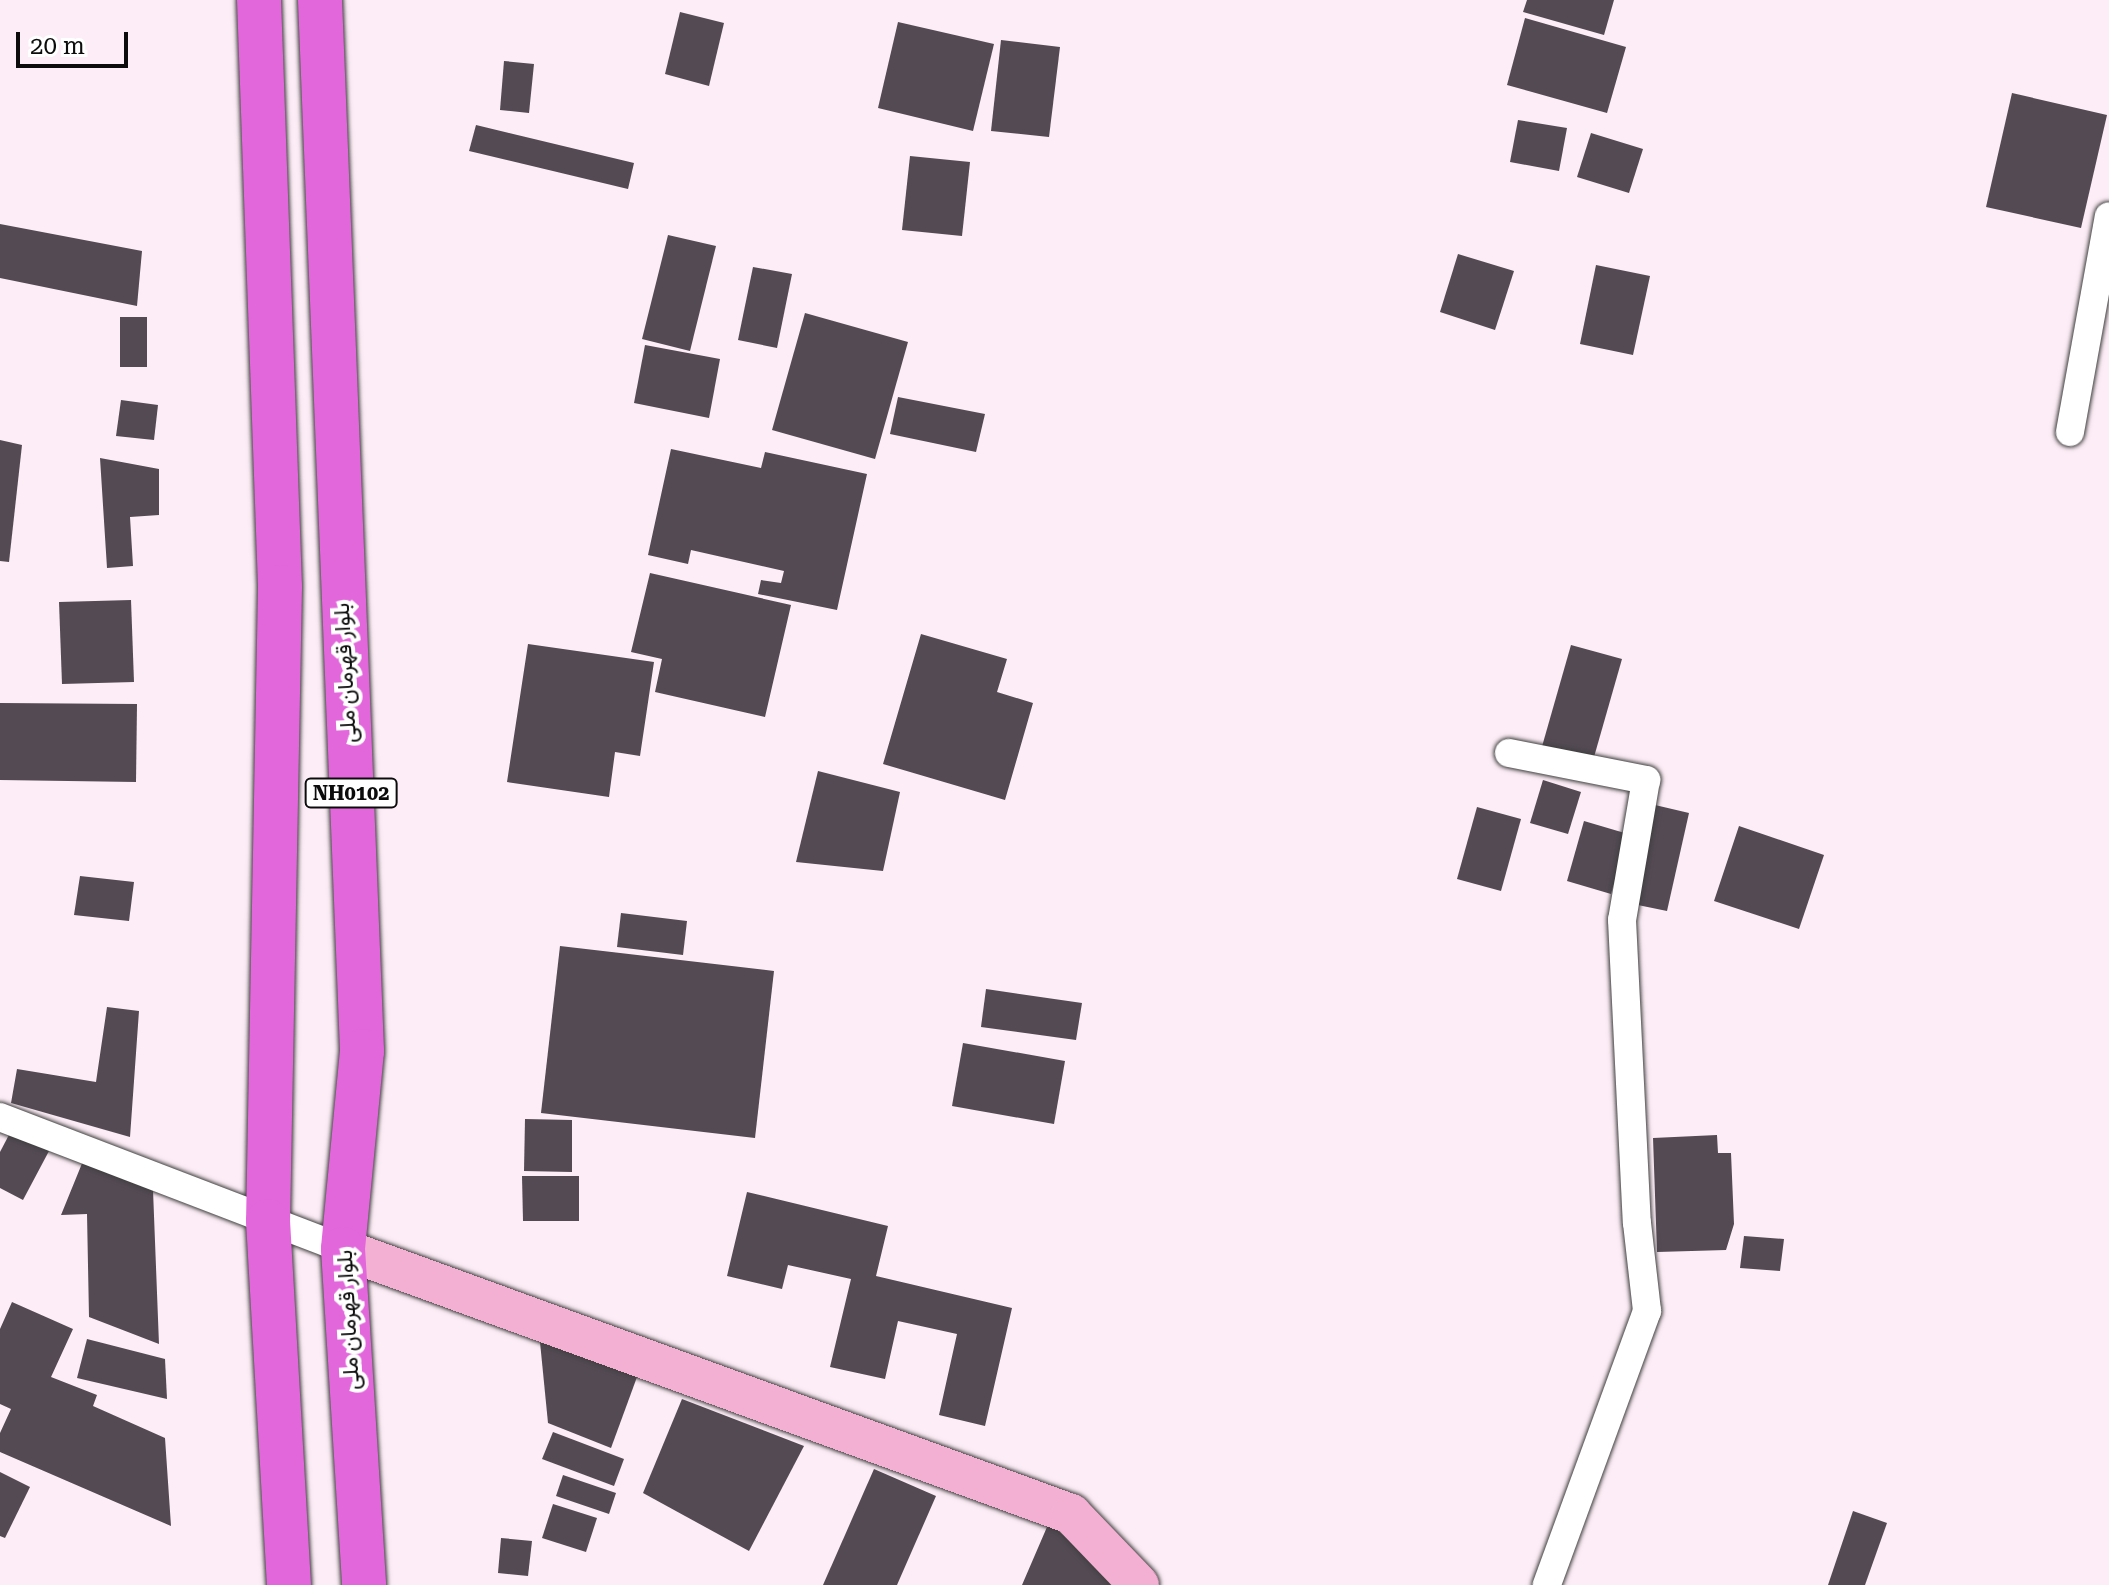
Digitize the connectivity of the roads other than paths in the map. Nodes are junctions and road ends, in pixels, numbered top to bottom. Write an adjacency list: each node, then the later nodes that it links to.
1 (259, 0): 7 (highway, NH0102)
2 (320, 0): 8 (highway, بلوار قهرمان ملی / NH0102)
3 (2109, 216): 4 (street)
4 (2070, 432)
5 (1509, 753): 12 (street)
6 (0, 1117): 7 (street)
7 (268, 1221): 8 (street); 9 (highway, NH0102)
8 (343, 1249): 10 (highway, بلوار قهرمان ملی / NH0102); 11 (street)
9 (289, 1585)
10 (364, 1585)
11 (1139, 1585)
12 (1547, 1585)

